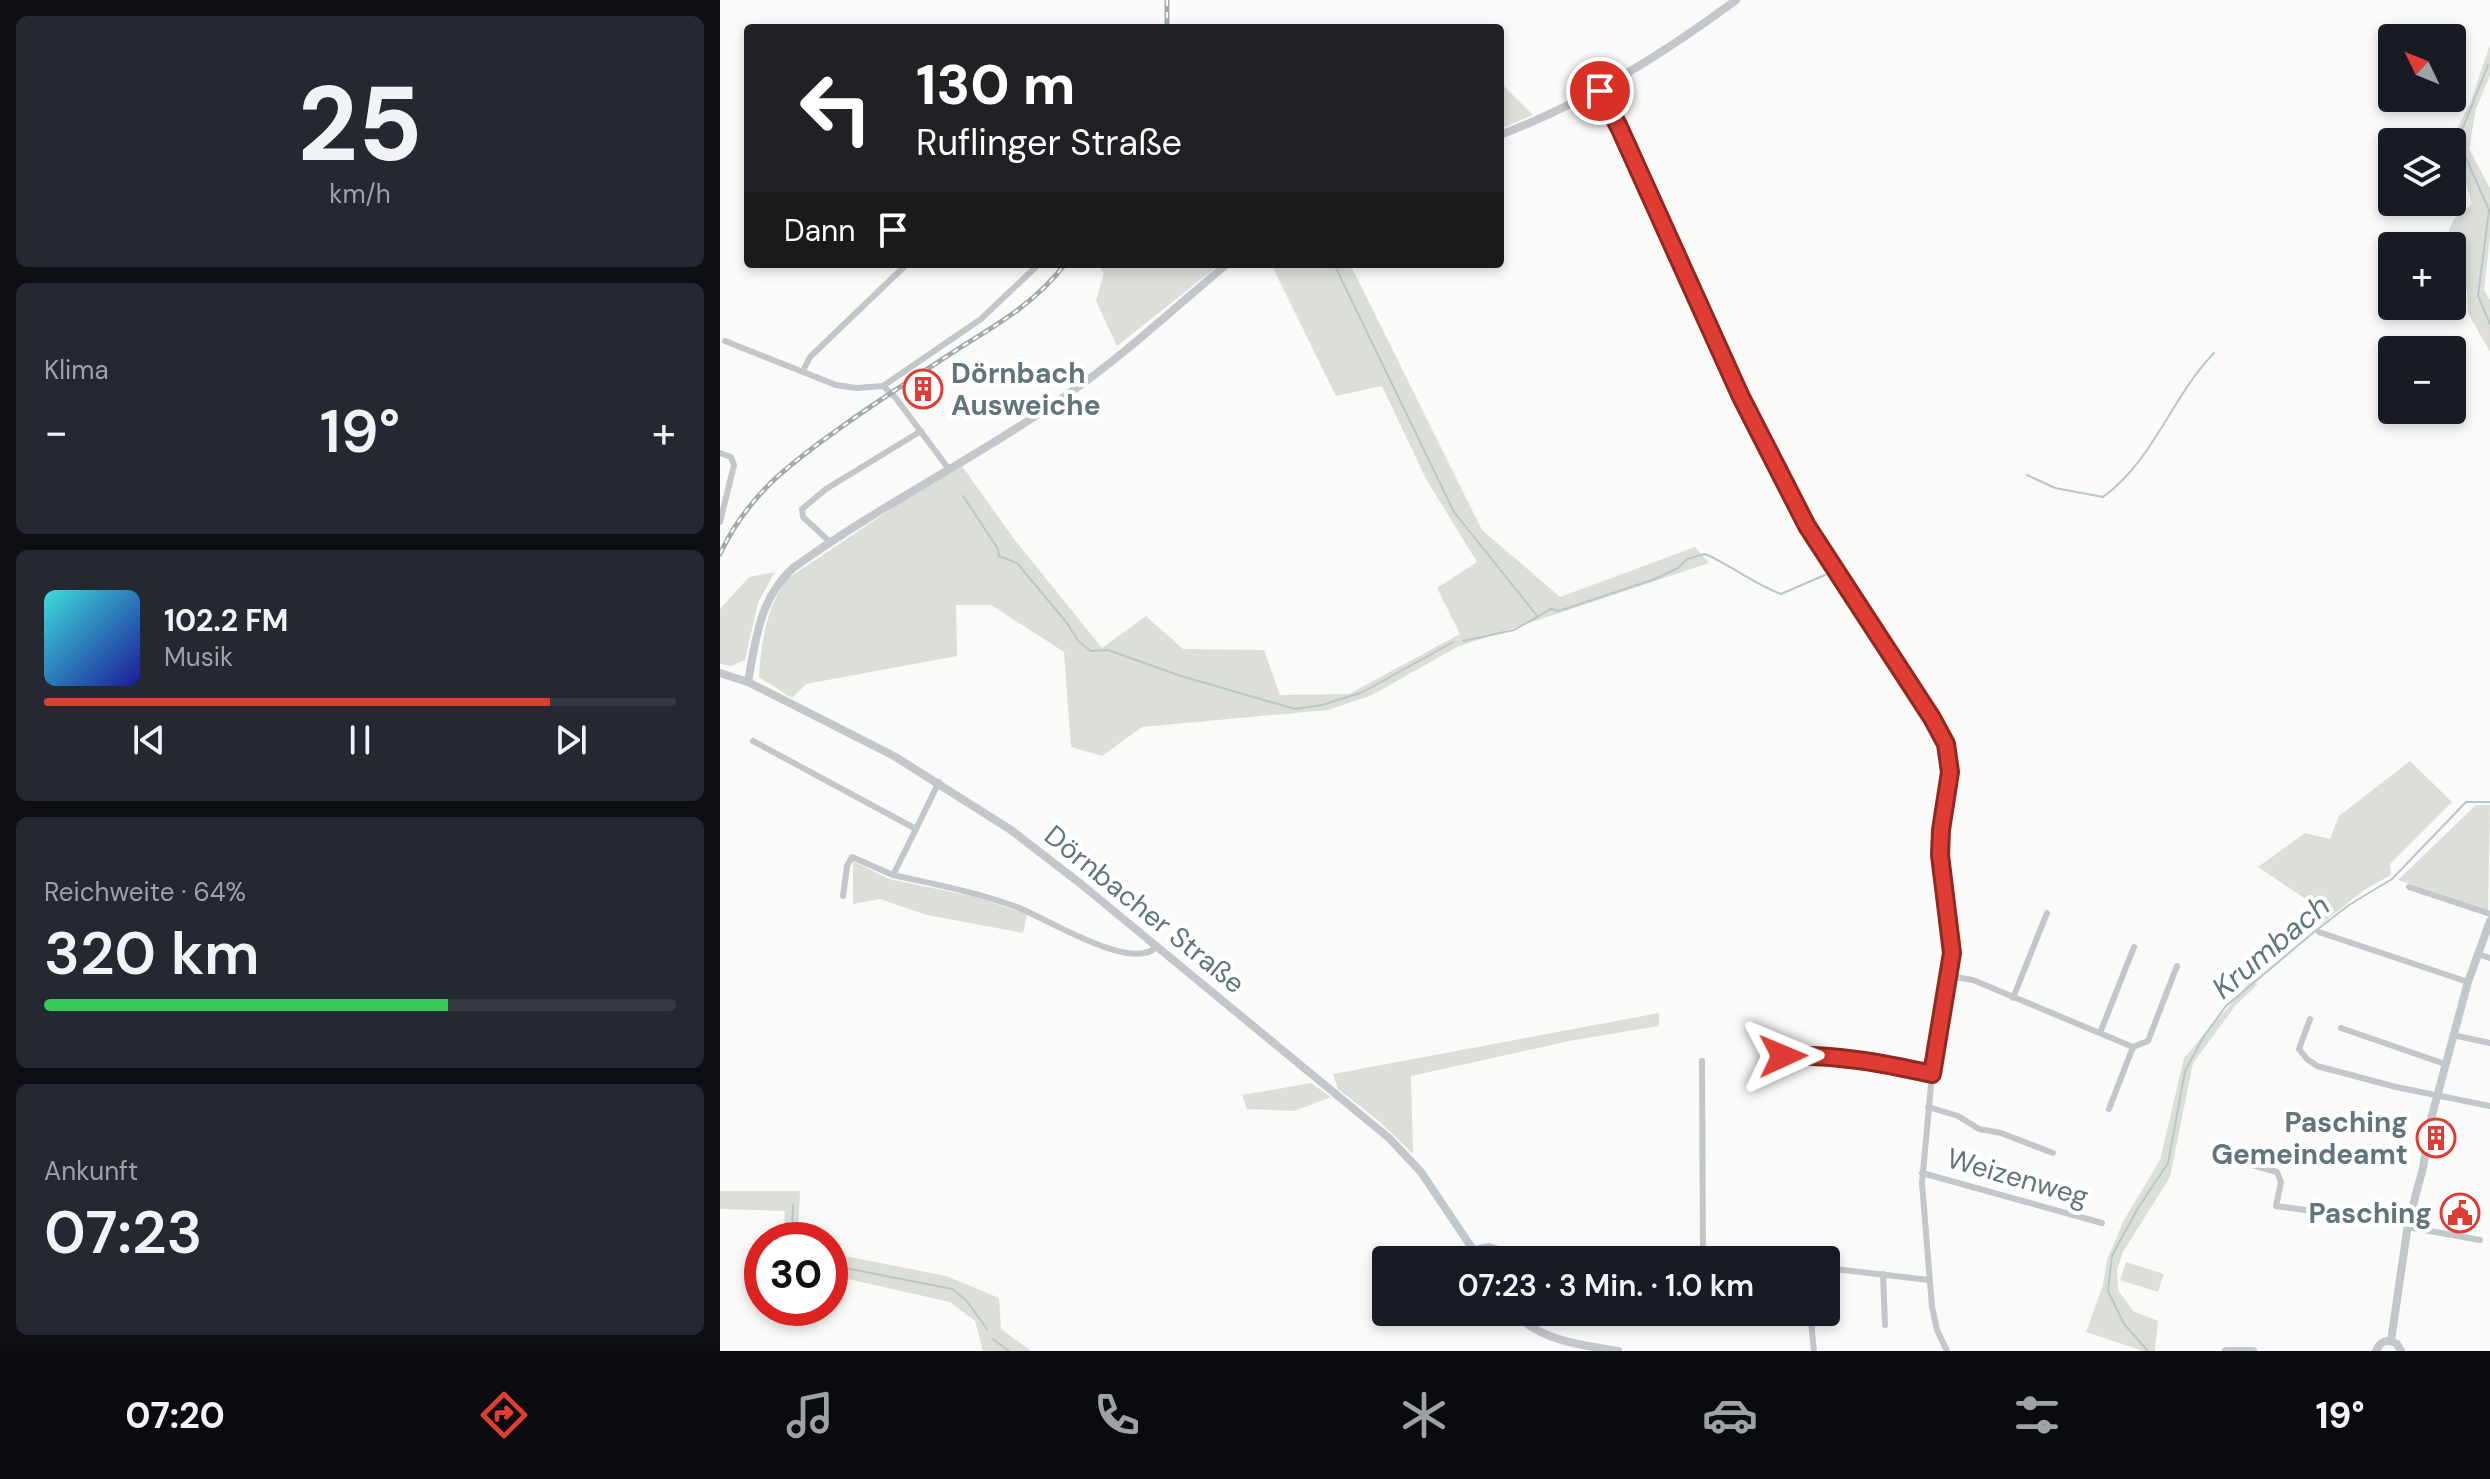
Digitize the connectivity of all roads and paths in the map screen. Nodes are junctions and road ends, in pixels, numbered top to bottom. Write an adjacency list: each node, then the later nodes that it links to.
1 (1736, 0): 2 (street)
2 (1600, 91): 3 (street); 32 (street)
3 (1504, 133)
4 (903, 268): 8 (street)
5 (1035, 268): 9 (street)
6 (1222, 268): 12 (street)
7 (725, 341): 8 (street)
8 (803, 371): 9 (street)
9 (883, 386): 10 (street)
10 (921, 431): 12 (street); 14 (street)
11 (720, 453): 13 (street)
12 (948, 468): 14 (street)
13 (720, 522)
14 (831, 543): 16 (street)
15 (720, 673): 16 (street, Dörnbacher Straße)
16 (748, 682): 18 (street, Dörnbacher Straße)
17 (753, 741): 19 (street)
18 (939, 782): 19 (street); 27 (street, Dörnbacher Straße)
19 (916, 829): 20 (street)
20 (893, 875): 22 (street); 27 (street)
21 (2409, 887): 24 (street)
22 (843, 896)
23 (2047, 913): 34 (street)
24 (2490, 914)
25 (2490, 921): 29 (street)
26 (2319, 932): 33 (street)
27 (1157, 946): 55 (street, Dörnbacher Straße)
28 (2134, 947): 37 (street)
29 (2477, 954): 30 (street); 33 (street)
30 (2490, 958)
31 (2177, 966): 40 (street)
32 (1949, 976): 34 (street); 44 (street)
33 (2468, 982): 38 (street)
34 (2013, 998): 37 (street)
35 (2310, 1019): 45 (street)
36 (2341, 1028): 43 (street)
37 (2100, 1033): 40 (street)
38 (2453, 1035): 39 (street); 43 (street)
39 (2490, 1043)
40 (2133, 1047): 48 (street)
41 (1783, 1056): 44 (street)
42 (1702, 1061): 56 (street)
43 (2445, 1064): 45 (street)
44 (1932, 1074): 47 (street)
45 (2437, 1096): 46 (street); 53 (street)
46 (2490, 1106)
47 (1928, 1107): 49 (street); 51 (street)
48 (2109, 1109)
49 (2053, 1153)
50 (2241, 1162): 53 (street)
51 (1922, 1173): 52 (street, Weizenweg); 59 (street)
52 (2102, 1223)
53 (2408, 1226): 54 (street); 63 (street)
54 (2480, 1240)
55 (1472, 1246)
56 (1703, 1246)
57 (1840, 1269): 58 (street)
58 (1883, 1274): 59 (street); 60 (street)
59 (1929, 1280): 66 (street)
60 (1885, 1325)
61 (1532, 1326): 64 (street)
62 (1811, 1326): 65 (street)
63 (2391, 1341): 69 (street); 70 (street)
64 (1618, 1351)
65 (1814, 1351)
66 (1947, 1351)
67 (2226, 1351): 68 (street)
68 (2253, 1351)
69 (2376, 1351)
70 (2401, 1351)

